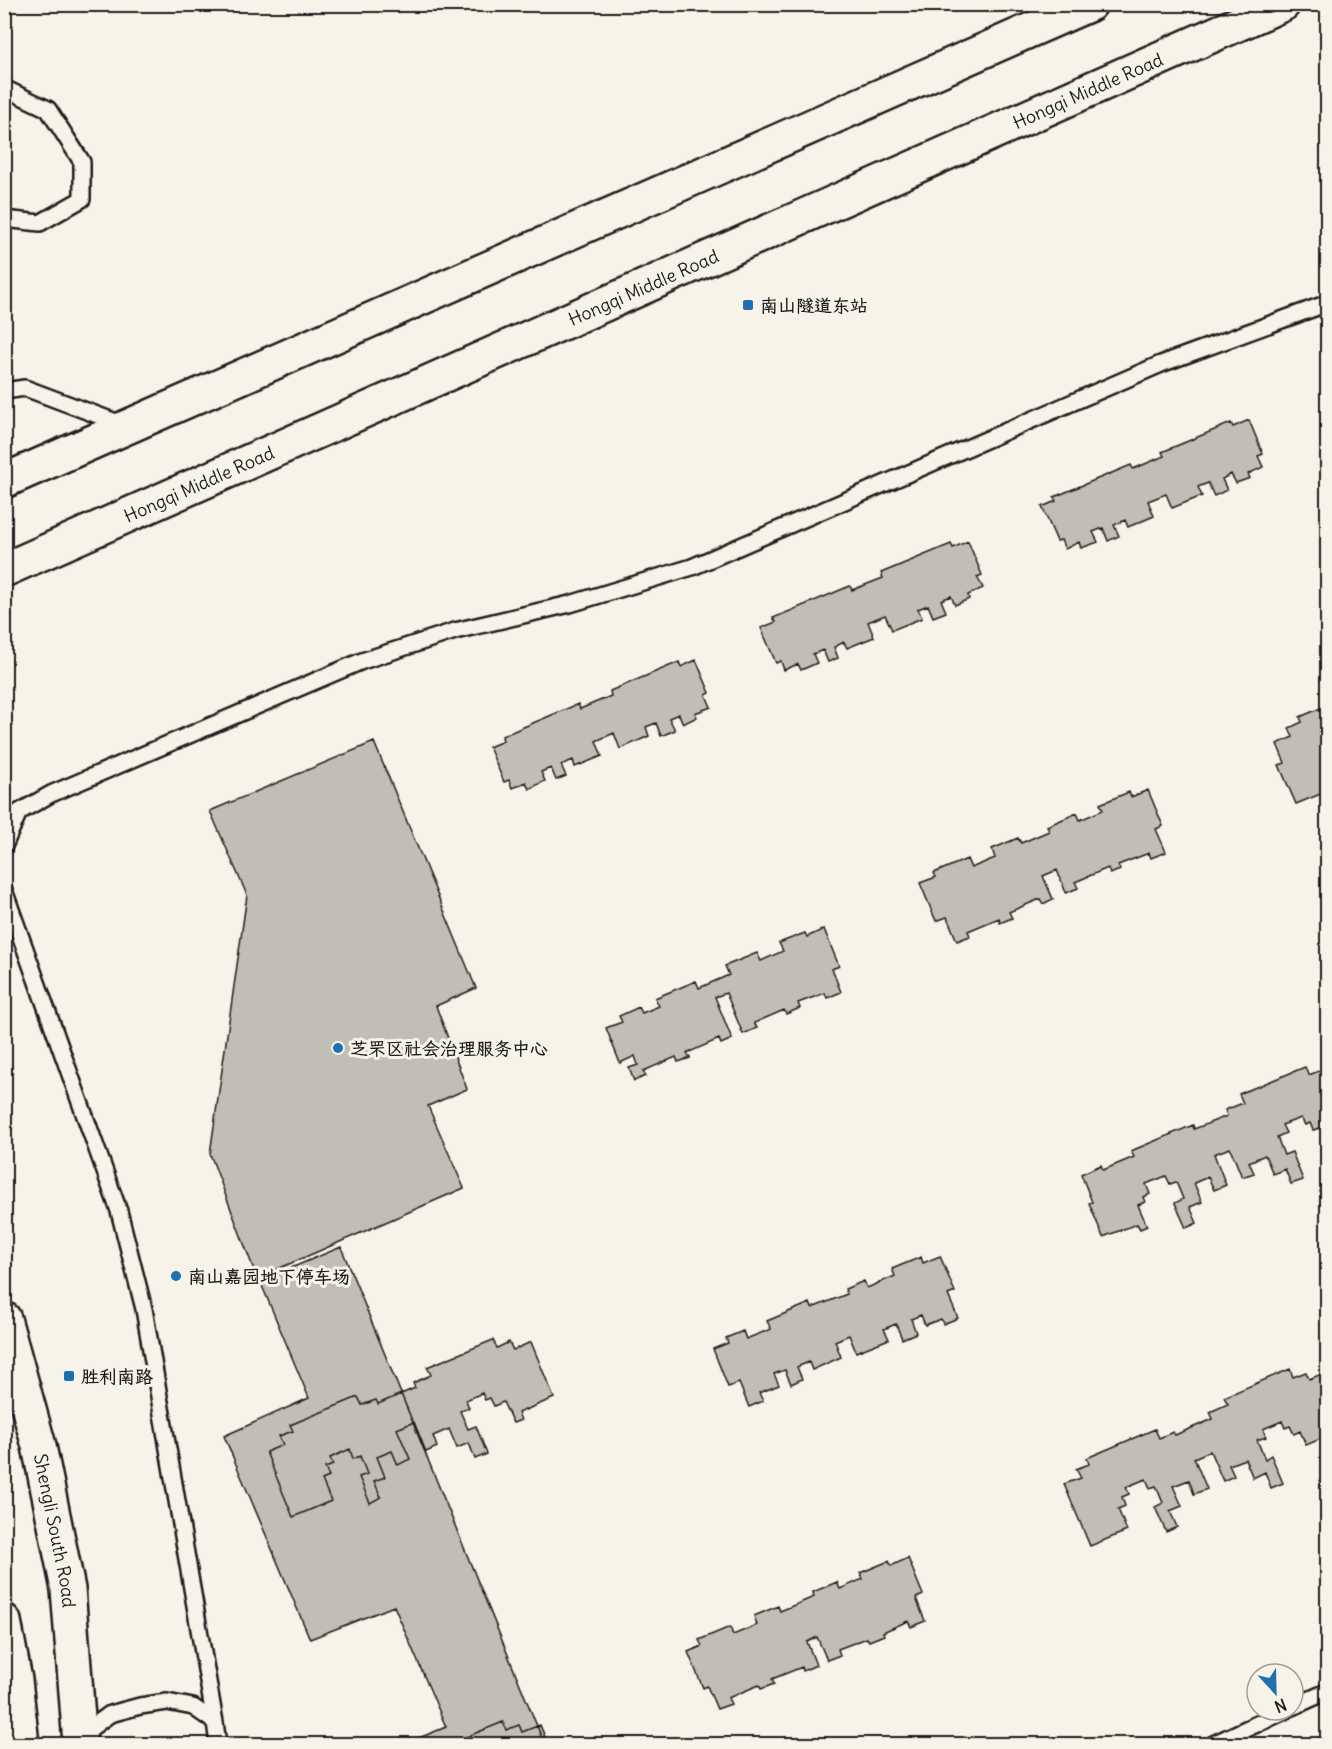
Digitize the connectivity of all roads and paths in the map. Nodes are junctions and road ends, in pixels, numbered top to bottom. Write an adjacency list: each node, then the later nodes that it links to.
1 (1089, 4): 7 (main road)
2 (1283, 4): 9 (main road, Hongqi Middle Road)
3 (4, 88): 4 (lane)
4 (4, 219)
5 (1328, 303): 10 (lane)
6 (4, 391): 7 (lane)
7 (129, 428): 8 (main road)
8 (4, 481)
9 (4, 570)
10 (4, 846)
11 (4, 890): 16 (lane)
12 (4, 1319): 18 (main road, Shengli South Road)
13 (4, 1621): 19 (main road)
14 (1328, 1691): 15 (lane)
15 (1305, 1702)
16 (215, 1722): 18 (lane); 20 (lane)
17 (1261, 1722): 21 (lane)
18 (79, 1741)
19 (22, 1744)
20 (218, 1744)
21 (1213, 1744)

